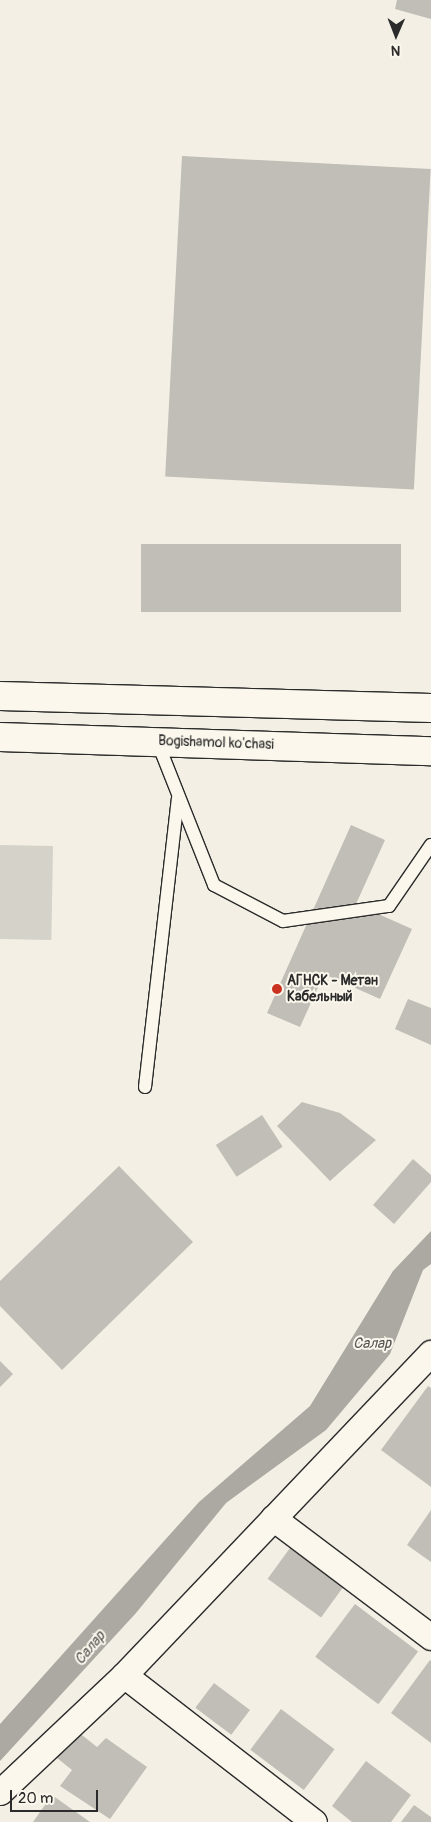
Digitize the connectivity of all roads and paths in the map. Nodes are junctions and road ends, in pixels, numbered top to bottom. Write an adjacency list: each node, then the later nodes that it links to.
1 (0, 696): 2 (main road)
2 (159, 701): 3 (main road); 5 (main road)
3 (431, 708)
4 (0, 737): 5 (main road, Bogishamol ko'chasi)
5 (157, 741): 6 (main road, Bogishamol ko'chasi); 7 (lane)
6 (431, 751)
7 (178, 797): 8 (lane); 9 (lane)
8 (431, 845)
9 (145, 1087)
10 (430, 1356): 11 (street)
11 (273, 1518): 12 (street); 13 (street)
12 (431, 1637)
13 (124, 1676): 14 (street); 15 (street)
14 (0, 1792)
15 (314, 1822)

